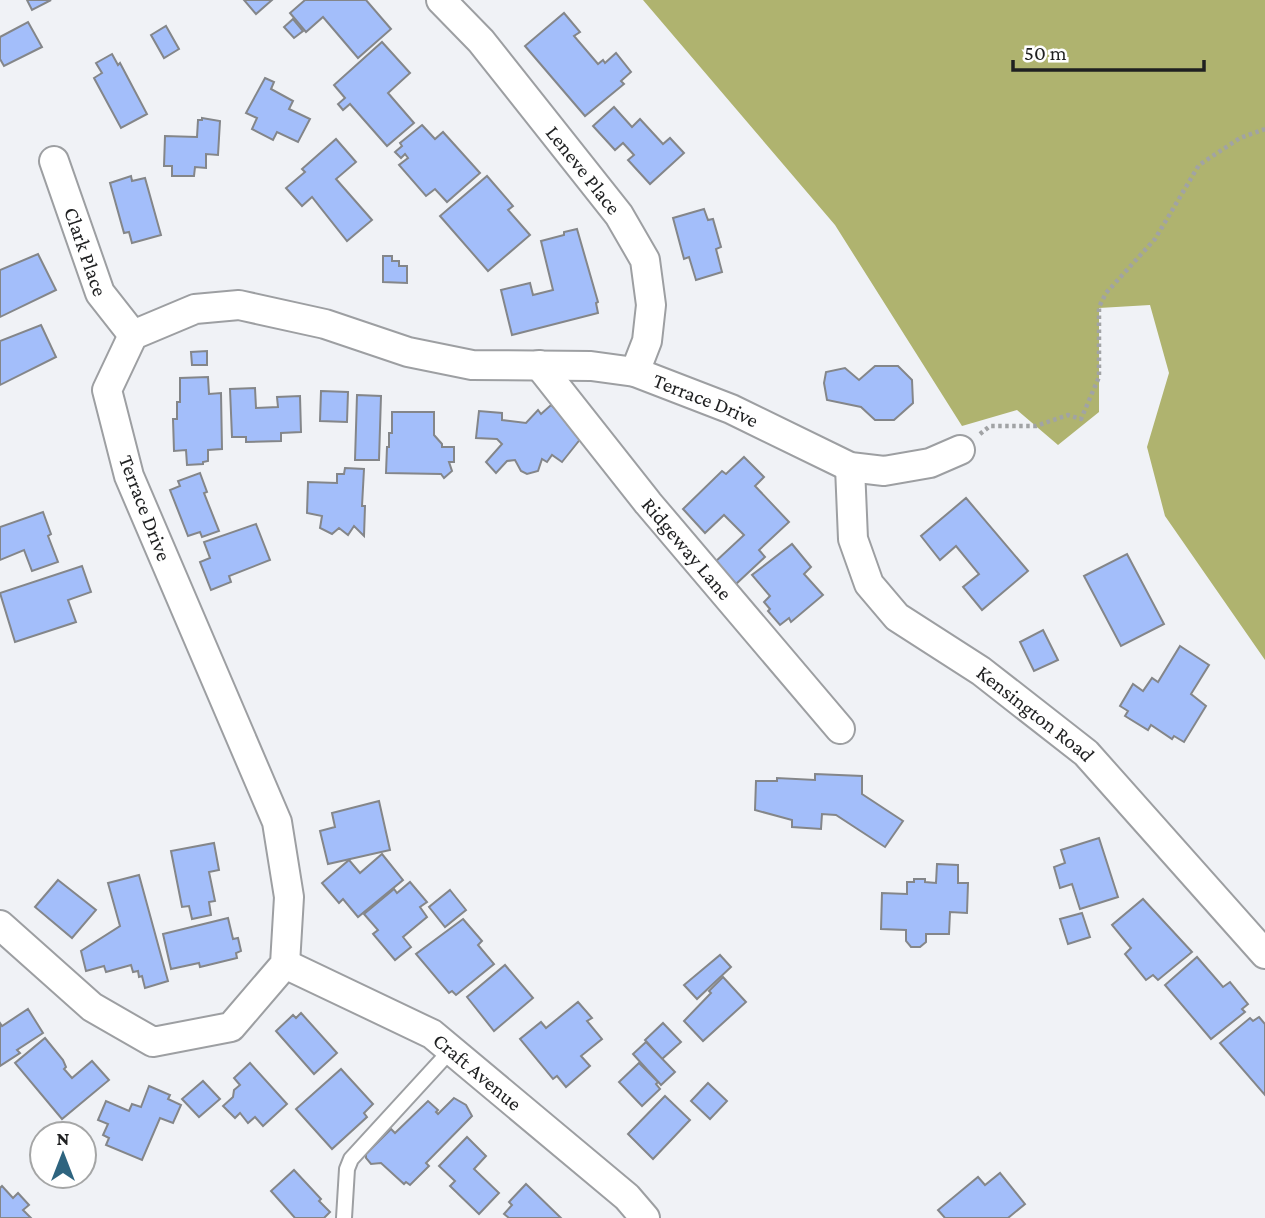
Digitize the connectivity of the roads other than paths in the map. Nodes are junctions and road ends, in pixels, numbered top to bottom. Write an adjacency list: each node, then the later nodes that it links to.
1 (441, 0): 5 (street, Leneve Place)
2 (54, 161): 3 (street, Clark Place)
3 (133, 335): 4 (street, Terrace Drive); 11 (street, Terrace Drive)
4 (539, 365): 5 (street, Terrace Drive); 8 (street, Ridgeway Lane)
5 (635, 372): 7 (street, Terrace Drive)
6 (960, 450): 7 (street, Terrace Drive)
7 (850, 467): 10 (street, Kensington Road)
8 (840, 729)
9 (0, 925): 11 (street)
10 (1265, 954)
11 (285, 964): 12 (street, Craft Avenue)
12 (451, 1050): 13 (lane); 14 (street, Craft Avenue)
13 (344, 1218)
14 (645, 1218)

